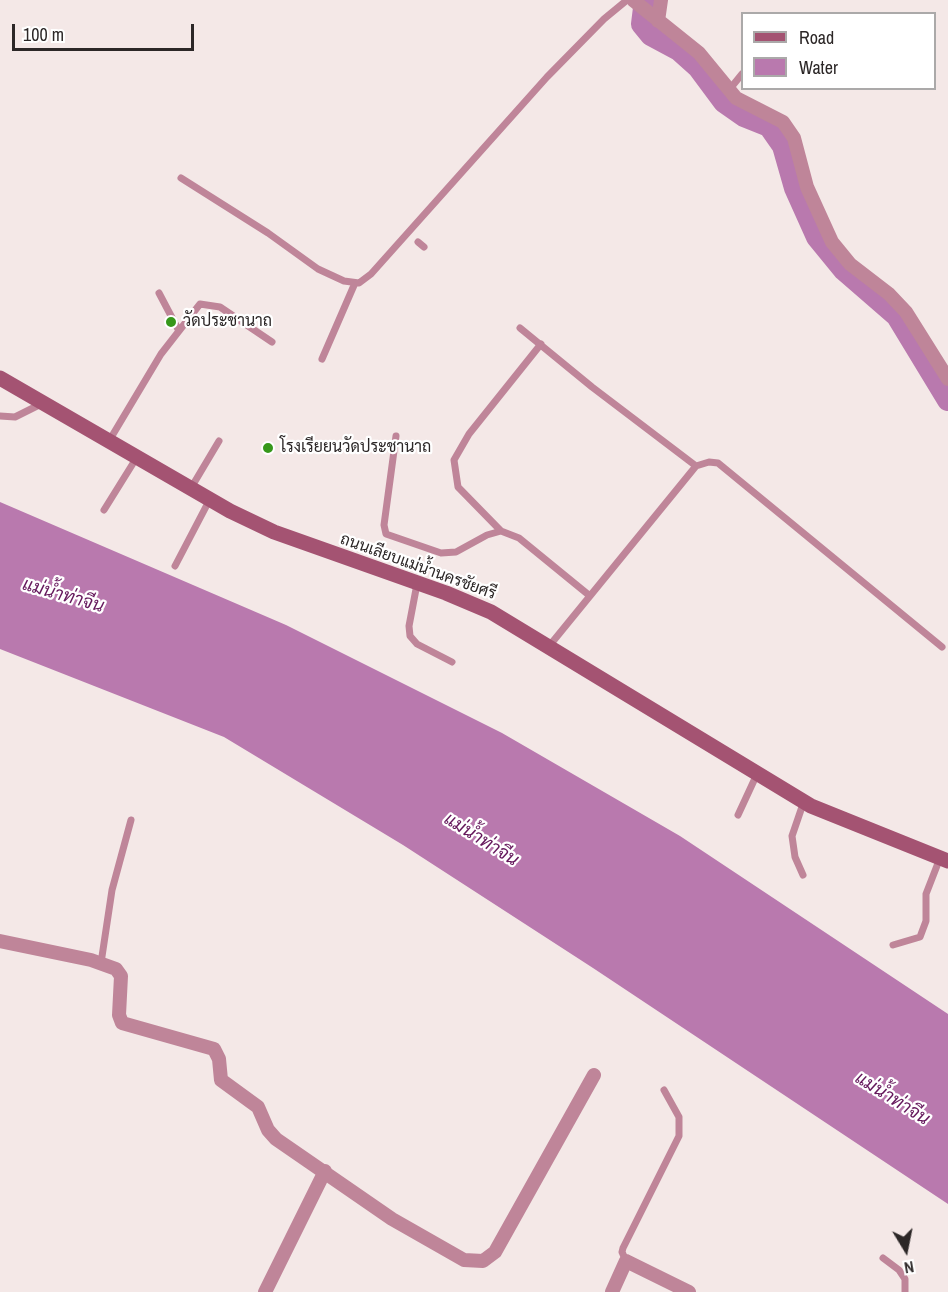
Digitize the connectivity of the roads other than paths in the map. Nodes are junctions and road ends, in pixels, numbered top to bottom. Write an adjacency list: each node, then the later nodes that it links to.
1 (661, 0): 3 (street)
2 (631, 1): 3 (street); 7 (lane)
3 (656, 19): 5 (street)
4 (741, 75): 5 (lane)
5 (729, 90): 15 (street)
6 (180, 178): 7 (lane)
7 (355, 284): 13 (lane)
8 (159, 293): 10 (lane)
9 (520, 328): 12 (lane)
10 (179, 331): 11 (lane); 19 (lane)
11 (272, 342)
12 (541, 344): 22 (lane); 26 (lane)
13 (322, 359)
14 (0, 378): 16 (main road, ถนนเลียบแม่น้ำนครชัยศรี)
15 (948, 379)
16 (42, 402): 17 (lane); 19 (main road, ถนนเลียบแม่น้ำนครชัยศรี)
17 (0, 416)
18 (396, 436): 26 (lane)
19 (109, 441): 21 (main road, ถนนเลียบแม่น้ำนครชัยศรี)
20 (219, 441): 23 (lane)
21 (137, 457): 23 (main road, ถนนเลียบแม่น้ำนครชัยศรี); 25 (lane)
22 (696, 466): 29 (lane); 31 (lane)
23 (191, 488): 24 (main road, ถนนเลียบแม่น้ำนครชัยศรี)
24 (210, 499): 27 (lane); 28 (main road, ถนนเลียบแม่น้ำนครชัยศรี)
25 (104, 510)
26 (501, 531): 29 (lane)
27 (175, 566)
28 (417, 583): 30 (main road, ถนนเลียบแม่น้ำนครชัยศรี); 32 (lane)
29 (590, 596): 30 (lane)
30 (550, 645): 33 (main road, ถนนเลียบแม่น้ำนครชัยศรี)
31 (942, 647)
32 (452, 662)
33 (757, 774): 34 (main road, ถนนเลียบแม่น้ำนครชัยศรี); 35 (lane)
34 (804, 801): 37 (main road, ถนนเลียบแม่น้ำนครชัยศรี); 38 (lane)
35 (738, 815)
36 (131, 820): 41 (lane)
37 (944, 860): 40 (lane)
38 (803, 875)
39 (3, 942): 41 (street)
40 (893, 945)
41 (101, 963): 44 (street)
42 (594, 1076): 44 (street)
43 (664, 1090): 46 (lane)
44 (325, 1171): 47 (street)
45 (883, 1258): 50 (lane)
46 (626, 1261): 48 (street); 49 (street)
47 (265, 1292)
48 (612, 1292)
49 (689, 1292)
50 (905, 1292)

